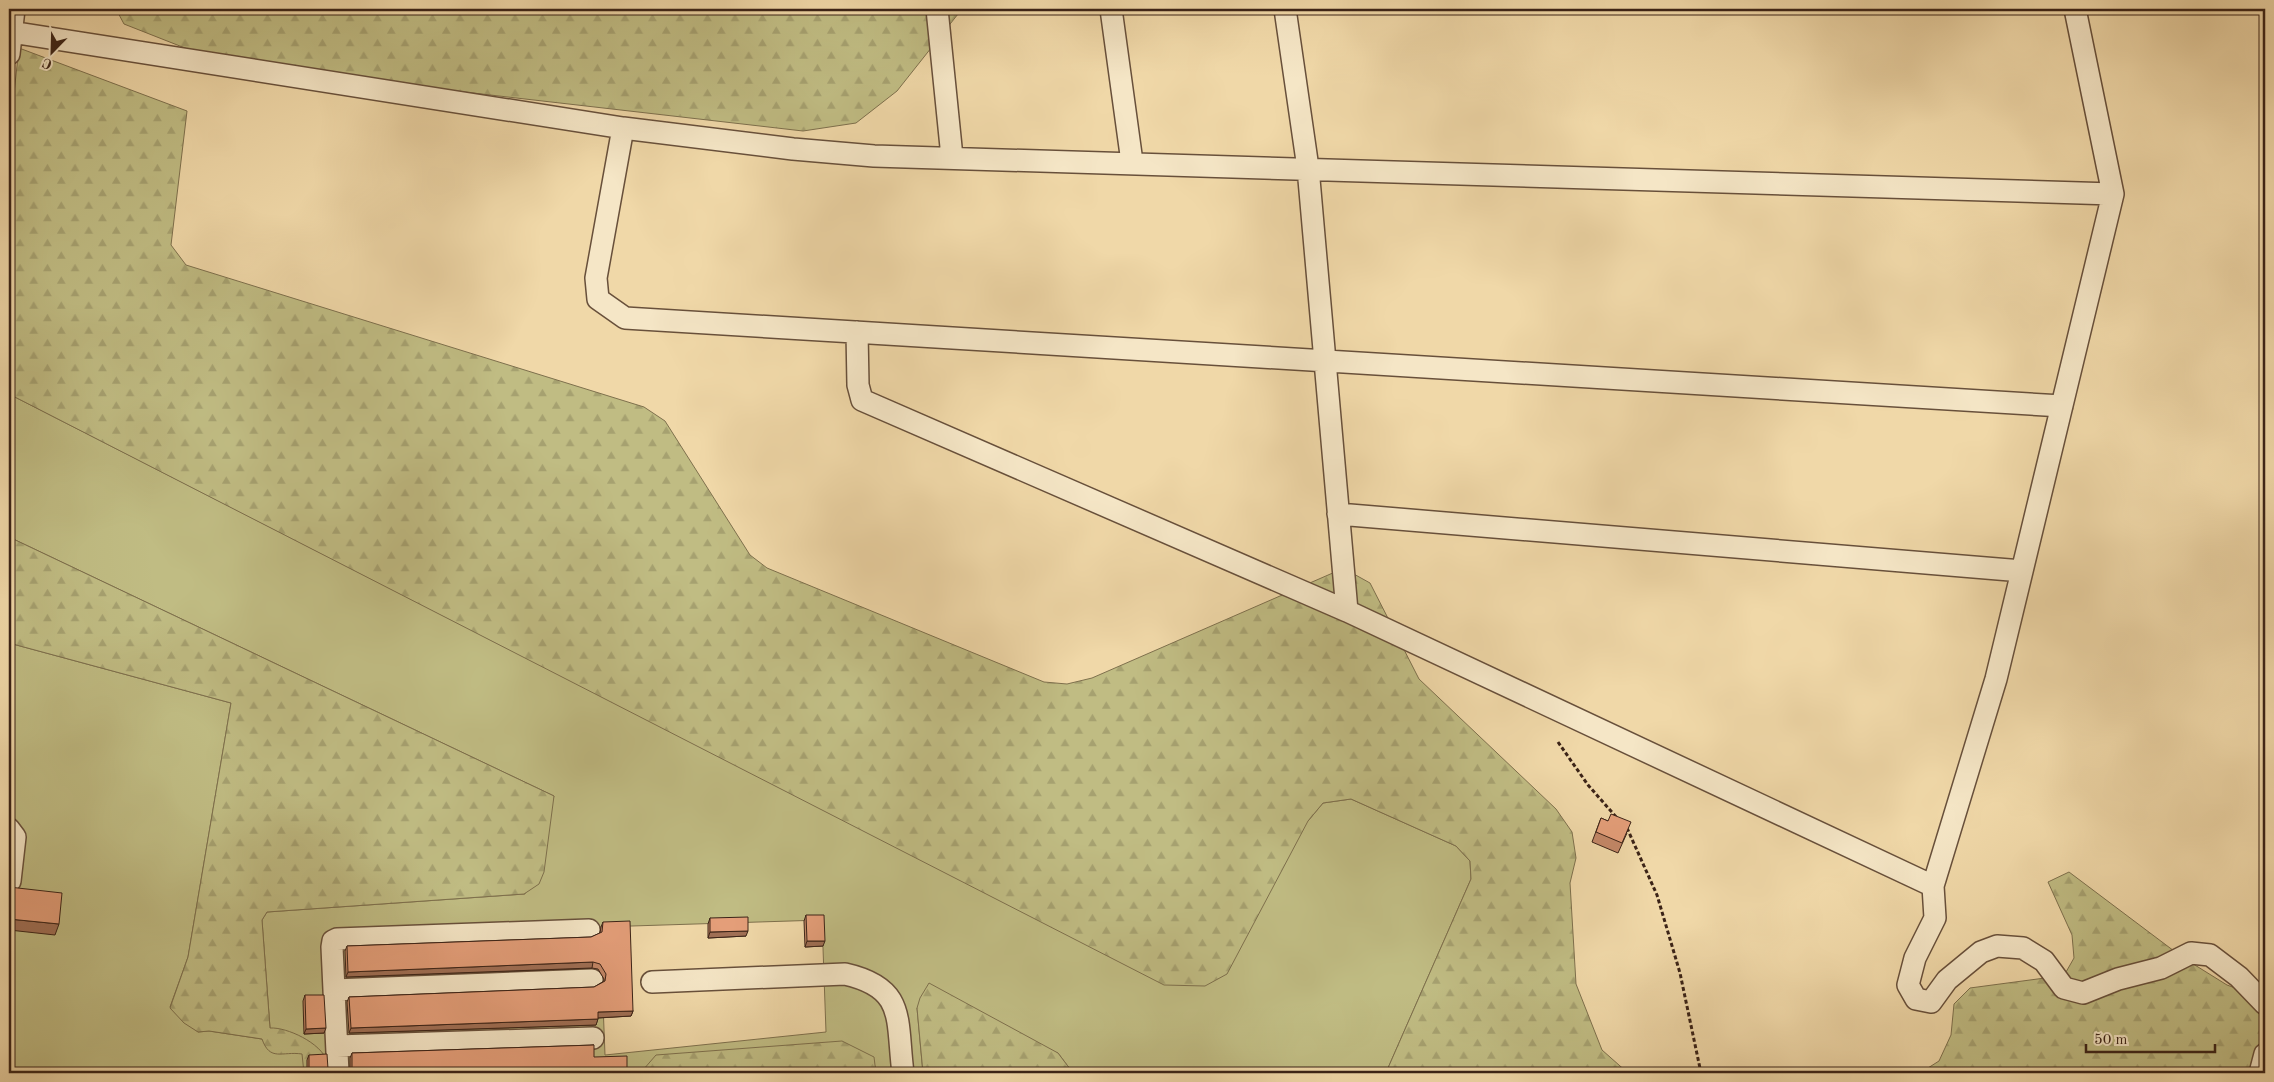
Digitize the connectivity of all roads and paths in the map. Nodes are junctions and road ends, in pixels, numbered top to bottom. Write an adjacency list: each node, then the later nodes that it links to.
1 (14, 9): 6 (street)
2 (937, 9): 9 (street)
3 (1111, 9): 10 (street)
4 (1285, 9): 11 (street)
5 (2075, 9): 12 (street)
6 (11, 32): 7 (street); 8 (street)
7 (9, 54)
8 (623, 128): 9 (street); 13 (street)
9 (952, 157): 10 (street)
10 (1132, 162): 11 (street)
11 (1308, 168): 12 (street); 14 (street)
12 (2113, 194): 15 (street)
13 (857, 332): 14 (street); 18 (street)
14 (1325, 361): 15 (street); 16 (street)
15 (2062, 406): 17 (street)
16 (1338, 514): 17 (street); 18 (street)
17 (2022, 571): 24 (street)
18 (1347, 611): 24 (street)
19 (1558, 742): 20 (path)
20 (1618, 819)
21 (1624, 826): 35 (path)
22 (9, 829): 23 (street)
23 (10, 881)
24 (1933, 886): 29 (street)
25 (589, 930): 28 (street)
26 (592, 980): 28 (street)
27 (652, 982): 34 (street)
28 (334, 990): 31 (street)
29 (2265, 1004)
30 (593, 1038): 31 (street)
31 (336, 1046): 33 (street)
32 (2265, 1054): 36 (street)
33 (338, 1073)
34 (903, 1073)
35 (1701, 1073)
36 (2260, 1073)

